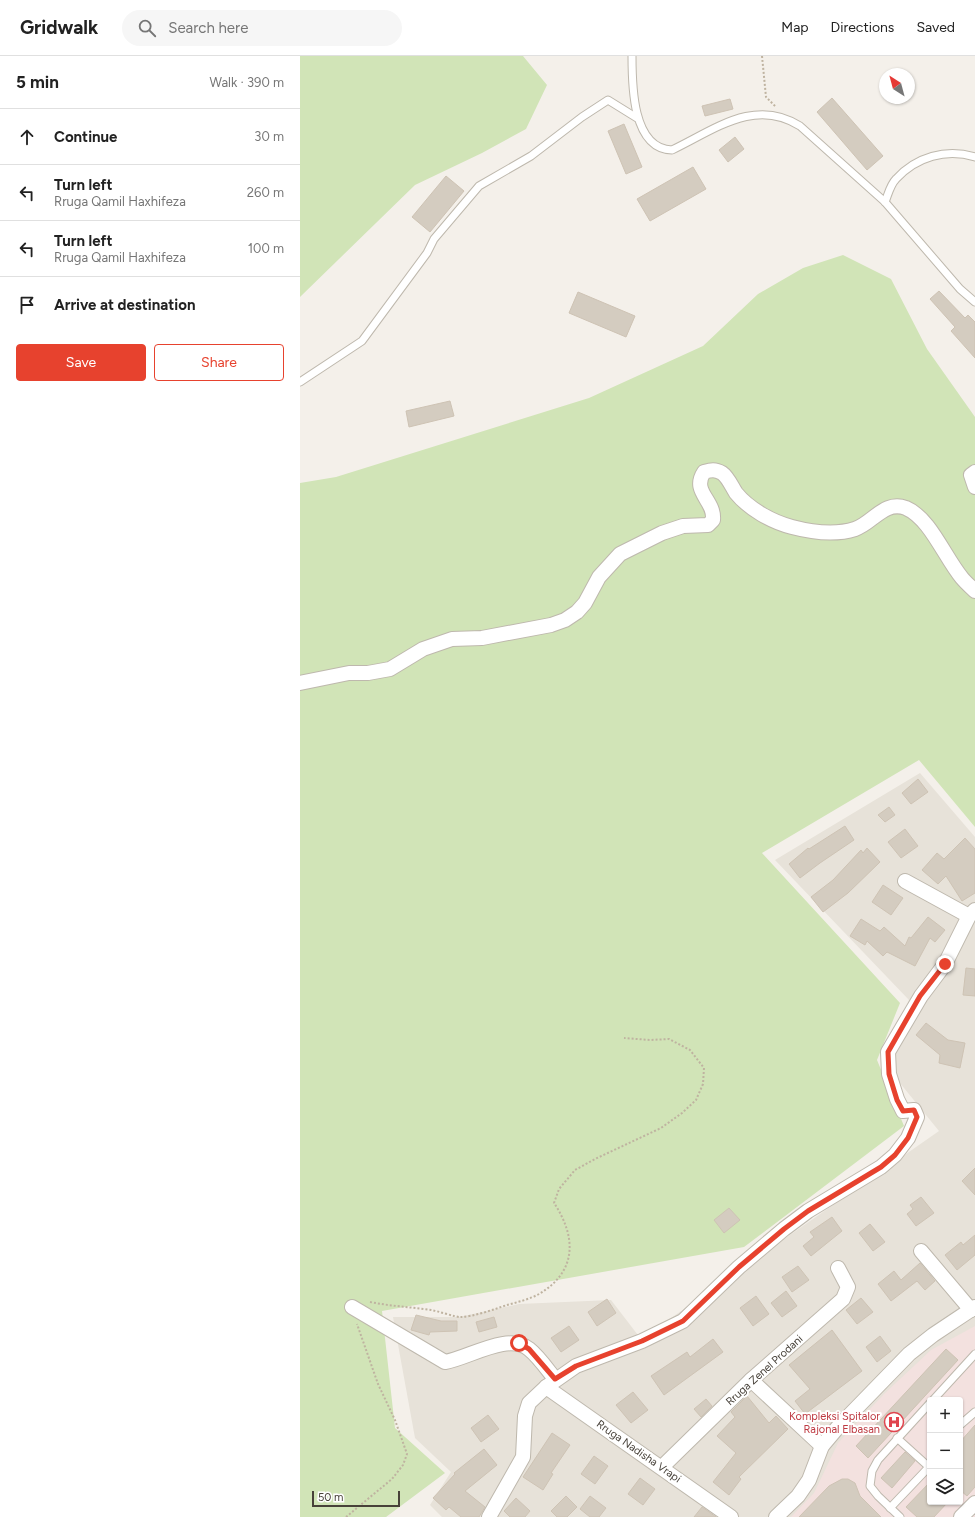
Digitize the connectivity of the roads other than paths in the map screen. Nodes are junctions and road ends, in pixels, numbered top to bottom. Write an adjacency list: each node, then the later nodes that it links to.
1 (632, 56): 2 (lane)
2 (637, 118): 4 (lane); 6 (lane)
3 (975, 157): 4 (lane)
4 (885, 202): 5 (lane)
5 (975, 302)
6 (300, 382)
7 (975, 472): 8 (street)
8 (975, 486)
9 (975, 591): 10 (street)
10 (300, 683)
11 (905, 881): 12 (street)
12 (972, 913): 19 (street)
13 (921, 1251): 16 (street)
14 (838, 1268): 18 (street, Rruga Zenel Prodani)
15 (352, 1307): 19 (street, Rruga Nadisha Vrapi)
16 (973, 1309): 25 (street)
17 (975, 1354): 20 (lane)
18 (751, 1380): 25 (street); 26 (street, Rruga Zenel Prodani)
19 (551, 1383): 26 (street, Rruga Nadisha Vrapi); 29 (street)
20 (936, 1397)
21 (927, 1406): 24 (lane)
22 (975, 1412): 23 (lane)
23 (963, 1423)
24 (897, 1438): 28 (lane); 28 (lane)
25 (822, 1446): 31 (street)
26 (662, 1466): 30 (street, Rruga Nadisha Vrapi)
27 (975, 1503): 33 (street)
28 (890, 1508): 32 (lane)
29 (489, 1517)
30 (731, 1517)
31 (776, 1517)
32 (900, 1517)
33 (961, 1517)

